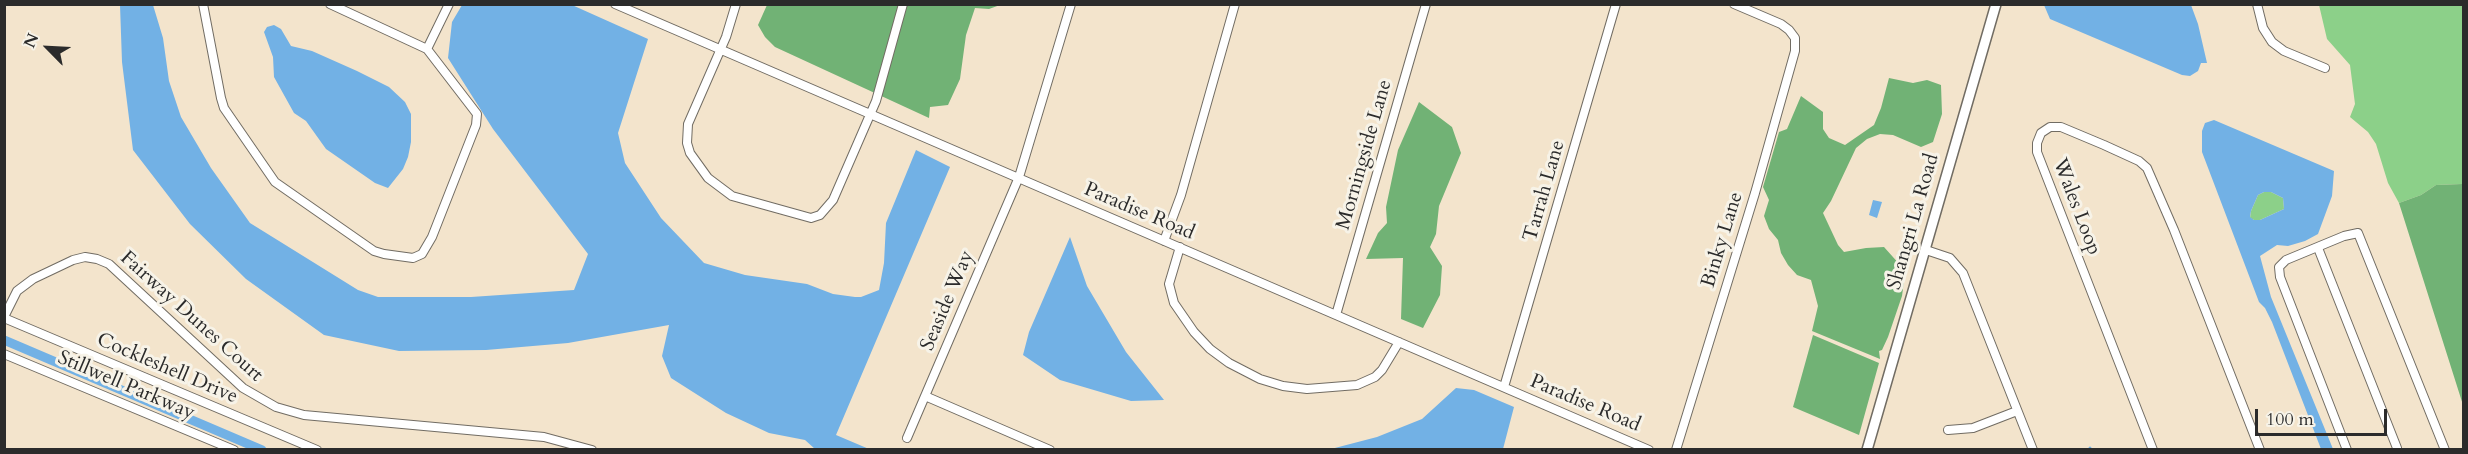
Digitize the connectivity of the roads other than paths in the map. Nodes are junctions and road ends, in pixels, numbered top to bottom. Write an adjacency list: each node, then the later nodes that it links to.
1 (203, 4): 14 (street)
2 (330, 4): 14 (street)
3 (449, 4): 14 (street)
4 (615, 4): 15 (street, Paradise Road)
5 (736, 4): 15 (street)
6 (903, 4): 17 (street)
7 (1071, 4): 18 (street, Seaside Way)
8 (1235, 4): 19 (street)
9 (1426, 4): 23 (street, Morningside Lane)
10 (1616, 4): 27 (street, Tarrah Lane)
11 (1734, 4): 39 (street, Binky Lane)
12 (1996, 4): 22 (street, Shangri La Road)
13 (2257, 4): 16 (street)
14 (427, 49)
15 (720, 50): 17 (street, Paradise Road); 17 (street)
16 (2325, 68)
17 (870, 114): 18 (street, Paradise Road)
18 (1019, 177): 19 (street, Paradise Road); 28 (street, Seaside Way)
19 (1164, 241): 20 (street, Paradise Road)
20 (1180, 247): 23 (street, Paradise Road); 25 (street)
21 (2318, 248): 33 (street); 44 (street); 45 (street)
22 (1926, 250): 29 (street); 40 (street, Shangri La Road)
23 (1336, 315): 25 (street, Paradise Road)
24 (4, 318): 32 (street, Fairway Dunes Court); 35 (street, Cockleshell Drive)
25 (1400, 342): 27 (street, Paradise Road)
26 (4, 354): 34 (street, Stillwell Parkway)
27 (1504, 387): 38 (street, Paradise Road)
28 (925, 396): 31 (street, Seaside Way); 37 (street)
29 (2017, 411): 30 (street); 41 (street)
30 (1948, 430)
31 (907, 438)
32 (572, 446): 36 (street, Fairway Dunes Court)
33 (2397, 448)
34 (234, 450)
35 (317, 450)
36 (592, 450)
37 (1050, 450)
38 (1649, 450)
39 (1676, 450)
40 (1867, 450)
41 (2033, 450)
42 (2154, 450): 43 (street, Wales Loop)
43 (2260, 450)
44 (2347, 450)
45 (2445, 450)

